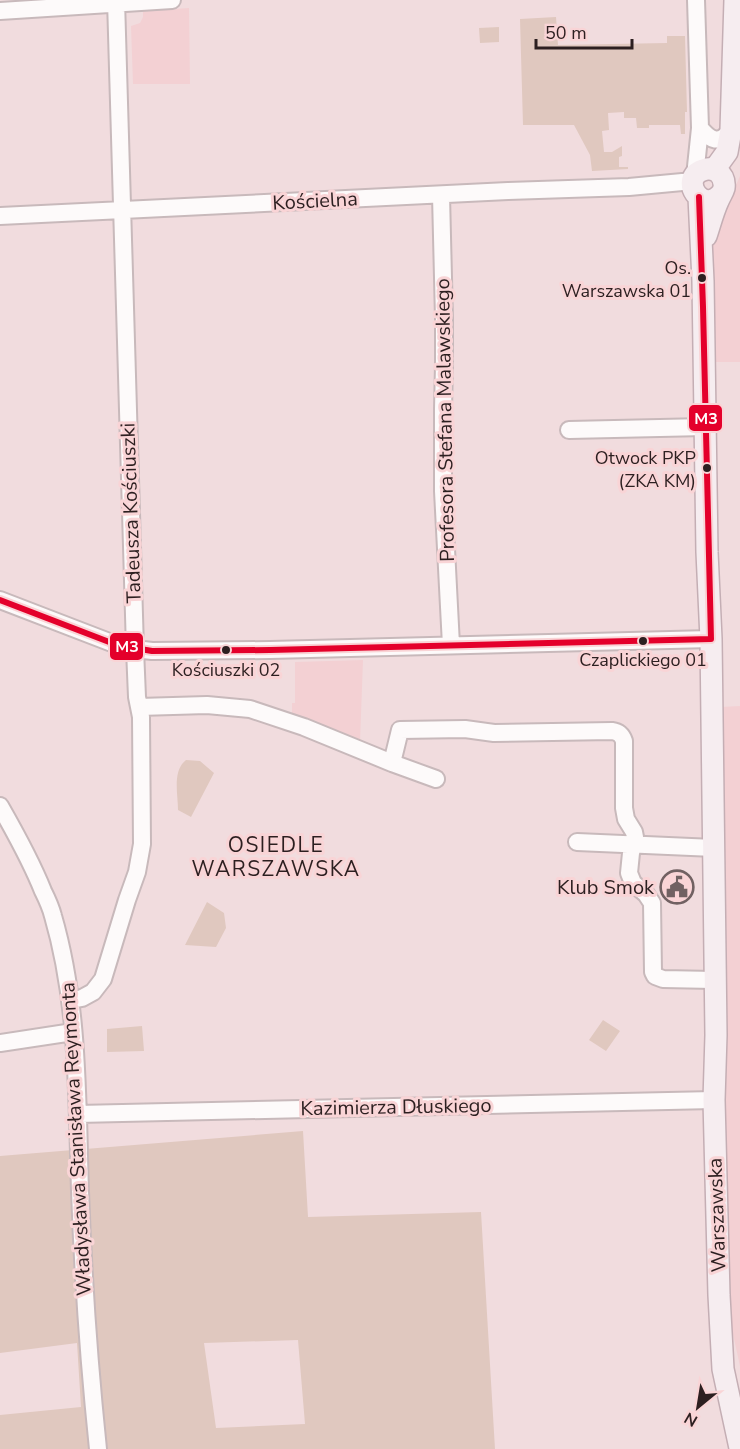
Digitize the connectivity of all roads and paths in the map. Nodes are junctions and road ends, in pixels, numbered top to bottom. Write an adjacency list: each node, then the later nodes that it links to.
1 (172, 0): 4 (street)
2 (696, 0): 6 (street, Warszawska)
3 (735, 0): 7 (main road, Warszawska)
4 (116, 2): 5 (street); 10 (street, Tadeusza Kościuszki)
5 (0, 11)
6 (700, 128): 7 (street); 8 (street, Warszawska)
7 (731, 130): 8 (main road, Warszawska)
8 (707, 183): 9 (street, Kościelna); 12 (main road, Warszawska)
9 (441, 195): 10 (street, Kościelna); 16 (street, Profesora Stefana Malawskiego)
10 (122, 210): 11 (street, Kościelna); 17 (street, Tadeusza Kościuszki)
11 (0, 216)
12 (705, 427): 13 (street); 15 (main road, Warszawska)
13 (569, 430)
14 (0, 600): 17 (street)
15 (711, 639): 16 (street); 24 (main road, Warszawska)
16 (451, 645): 17 (street)
17 (135, 649): 18 (street, Tadeusza Kościuszki)
18 (139, 706): 19 (street); 26 (street, Tadeusza Kościuszki)
19 (392, 763): 20 (street); 23 (street)
20 (436, 779)
21 (0, 806): 26 (street, Władysława Stanisława Reymonta)
22 (577, 842): 23 (street)
23 (634, 844): 24 (street); 25 (street)
24 (714, 848): 25 (main road, Warszawska)
25 (714, 980): 29 (main road, Warszawska)
26 (71, 1000): 27 (street, Władysława Stanisława Reymonta)
27 (74, 1032): 28 (street); 30 (street, Władysława Stanisława Reymonta)
28 (0, 1043)
29 (714, 1100): 30 (street, Kazimierza Dłuskiego); 31 (main road, Warszawska)
30 (78, 1114): 32 (street, Władysława Stanisława Reymonta)
31 (740, 1448)
32 (98, 1449)

